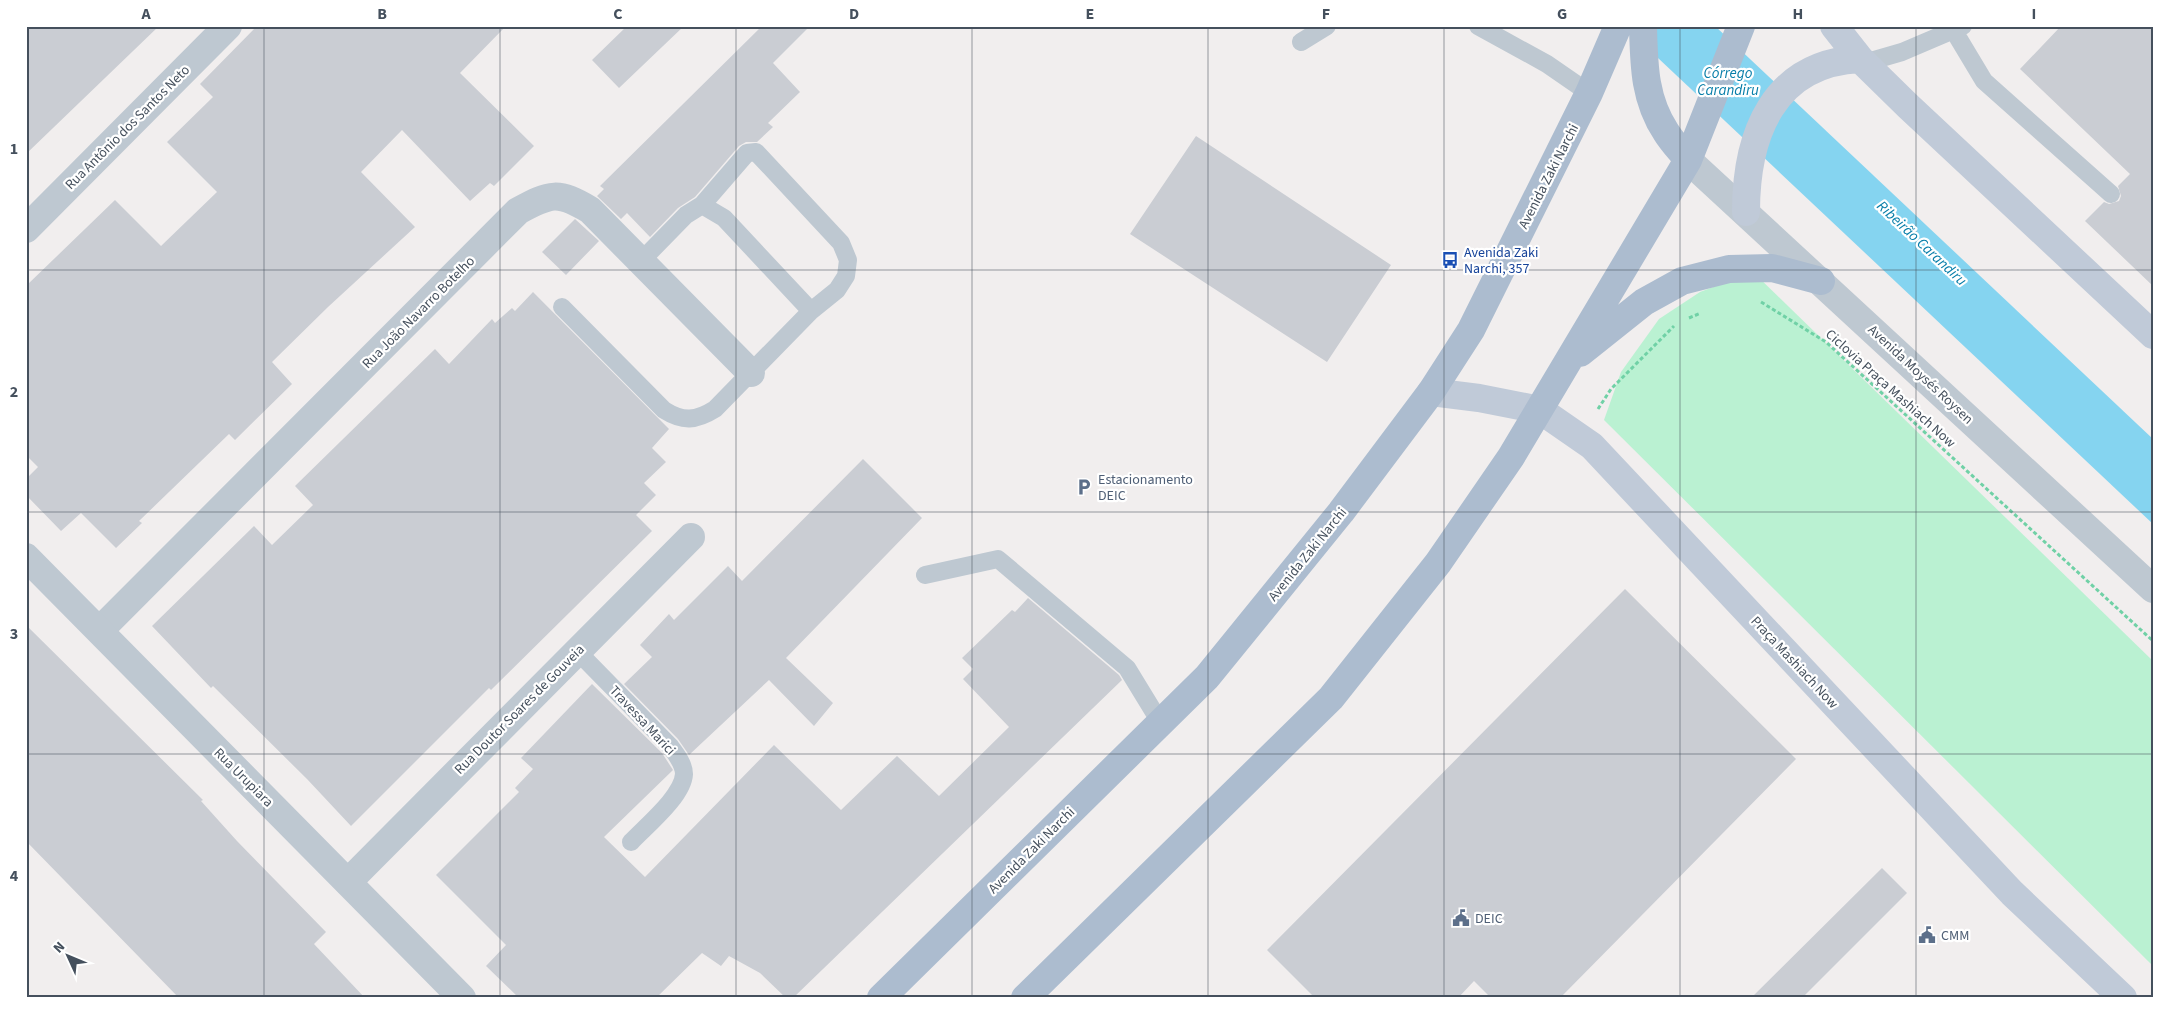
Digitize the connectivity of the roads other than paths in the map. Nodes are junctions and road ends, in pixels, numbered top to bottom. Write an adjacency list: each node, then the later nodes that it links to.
1 (228, 26): 16 (street, Rua Antônio dos Santos Neto)
2 (1327, 26): 9 (lane)
3 (1478, 26): 11 (lane)
4 (1618, 26): 11 (main road, Avenida Zaki Narchi)
5 (1643, 26): 12 (main road)
6 (1741, 26): 12 (main road)
7 (1834, 26): 10 (main road)
8 (1956, 28): 10 (lane); 13 (lane)
9 (1301, 42)
10 (1855, 60): 14 (main road); 21 (main road)
11 (1589, 93): 24 (main road, Avenida Zaki Narchi)
12 (1686, 157): 14 (street, Avenida Moysés Roysen); 22 (main road)
13 (2111, 194)
14 (1746, 199): 18 (street, Avenida Moysés Roysen)
15 (702, 205): 17 (lane); 20 (lane); 20 (lane)
16 (26, 229)
17 (640, 261): 23 (street, Rua João Navarro Botelho); 30 (street, Rua João Navarro Botelho)
18 (1821, 281): 22 (main road); 29 (street, Avenida Moysés Roysen)
19 (562, 307): 23 (lane)
20 (811, 311): 23 (lane)
21 (2153, 335)
22 (1569, 362): 25 (main road)
23 (751, 373)
24 (1431, 392): 25 (main road, Praça Mashiach Now); 32 (main road, Avenida Zaki Narchi)
25 (1540, 410): 37 (main road); 38 (main road, Praça Mashiach Now)
26 (691, 537): 31 (street, Rua Doutor Soares de Gouveia)
27 (26, 557): 30 (street, Rua Urupiara)
28 (925, 575): 32 (lane)
29 (2153, 589)
30 (100, 630): 34 (street, Rua Urupiara)
31 (577, 651): 33 (lane, Travessa Marici); 34 (street, Rua Doutor Soares de Gouveia)
32 (1160, 722): 36 (main road, Avenida Zaki Narchi)
33 (631, 842)
34 (348, 882): 35 (street, Rua Urupiara)
35 (462, 998)
36 (881, 998)
37 (1025, 998)
38 (2123, 998)

